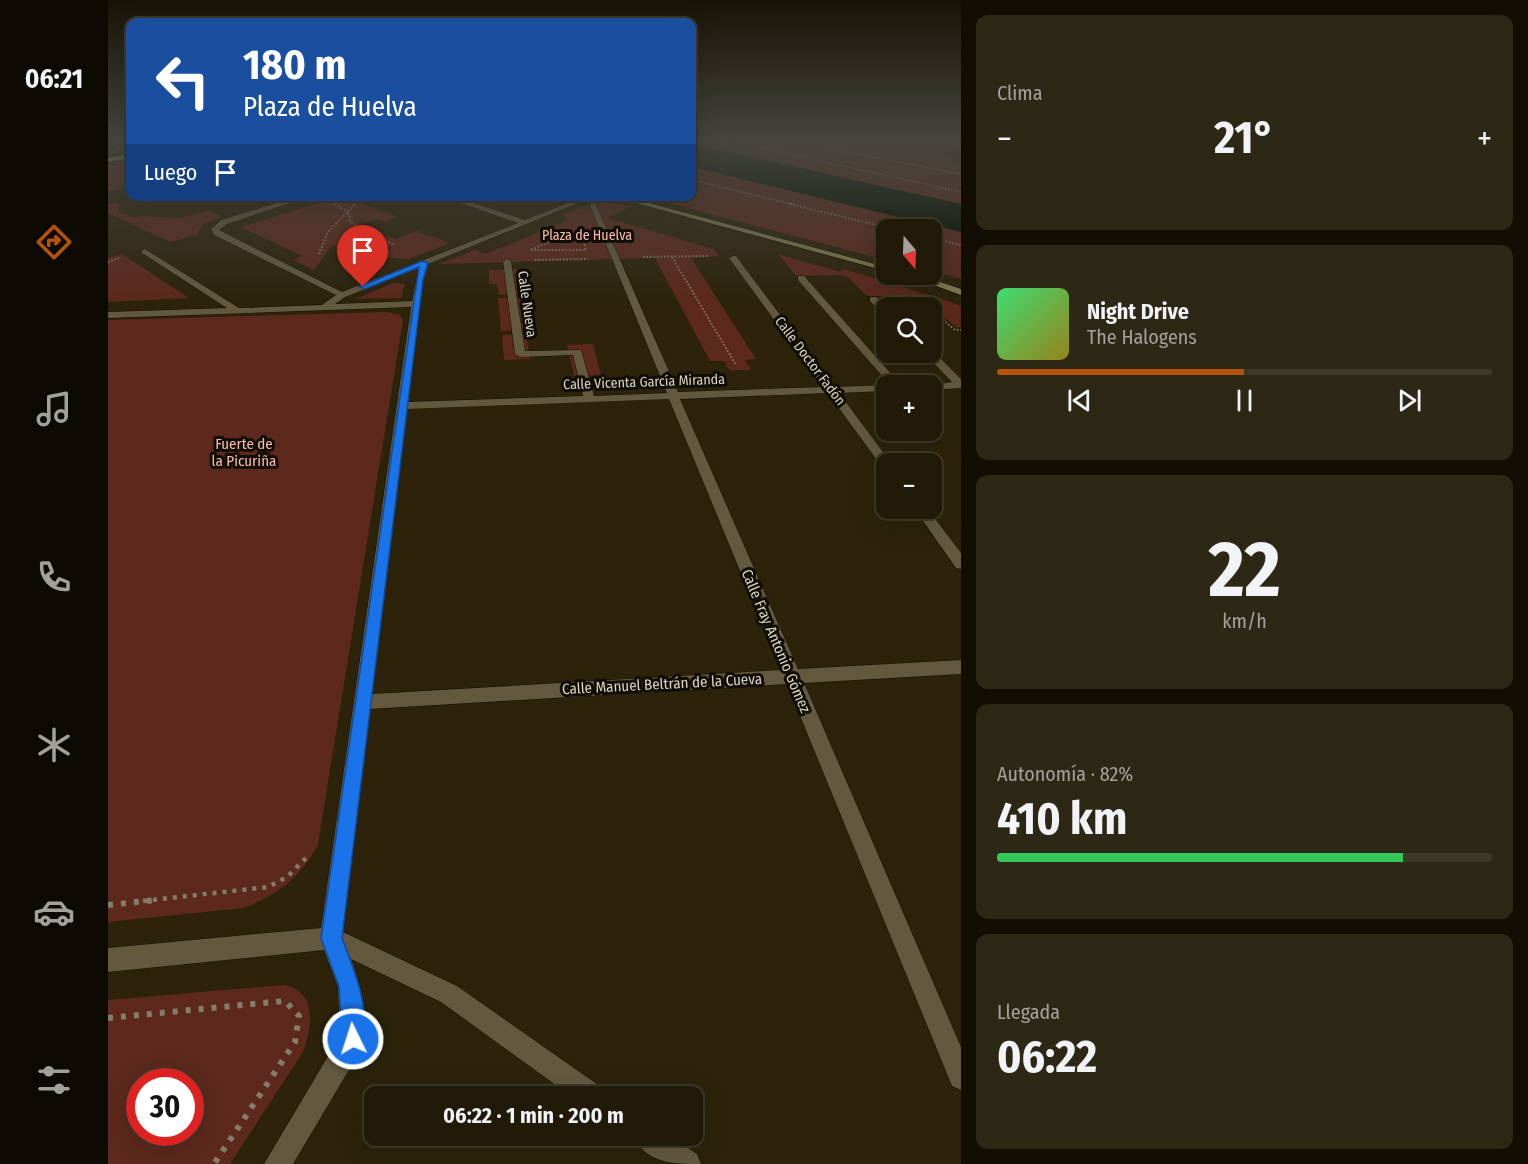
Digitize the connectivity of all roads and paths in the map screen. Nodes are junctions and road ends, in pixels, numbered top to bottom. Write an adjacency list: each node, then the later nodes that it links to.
1 (747, 193): 10 (path)
2 (293, 201): 21 (street)
3 (331, 201): 8 (path)
4 (356, 201): 8 (path)
5 (459, 201): 9 (street)
6 (592, 201): 9 (street); 41 (street, Calle Fray Antonio Gómez)
7 (632, 201): 20 (street)
8 (349, 213): 19 (path); 21 (path)
9 (526, 223): 19 (street)
10 (876, 225)
11 (942, 240): 12 (path)
12 (961, 245)
13 (586, 250): 15 (path)
14 (145, 251): 30 (street)
15 (533, 251)
16 (672, 256): 35 (path)
17 (733, 258): 40 (street, Calle Doctor Fadón)
18 (507, 261): 42 (street, Calle Nueva)
19 (424, 263): 25 (street); 28 (street)
20 (876, 266)
21 (290, 270): 25 (street)
22 (801, 278): 36 (street)
23 (940, 285): 24 (street)
24 (961, 292)
25 (342, 295): 29 (street)
26 (873, 299): 27 (street)
27 (876, 302)
28 (416, 304): 29 (street); 43 (street)
29 (323, 308): 30 (street)
30 (238, 310): 31 (street)
31 (108, 315)
32 (942, 319): 33 (path)
33 (961, 330)
34 (939, 363): 37 (street)
35 (736, 366)
36 (887, 375)
37 (961, 385): 38 (street)
38 (942, 386)
39 (876, 388): 40 (street, Calle Vicenta García Miranda)
40 (832, 390): 41 (street, Calle Vicenta García Miranda); 44 (street, Calle Doctor Fadón)
41 (672, 396): 42 (street, Calle Vicenta García Miranda); 48 (street, Calle Fray Antonio Gómez)
42 (589, 399): 43 (street, Calle Vicenta García Miranda)
43 (403, 406): 49 (street)
44 (878, 453)
45 (928, 519): 46 (street)
46 (961, 564)
47 (961, 667): 48 (street, Calle Manuel Beltrán de la Cueva)
48 (791, 677): 49 (street, Calle Manuel Beltrán de la Cueva); 55 (street, Calle Fray Antonio Gómez)
49 (363, 702): 50 (street)
50 (343, 853): 51 (path); 52 (street)
51 (108, 905)
52 (331, 938): 53 (street); 56 (street); 59 (street)
53 (108, 960)
54 (108, 1018): 58 (path)
55 (961, 1077)
56 (578, 1086)
57 (661, 1146): 60 (street)
58 (214, 1164)
59 (278, 1164)
60 (687, 1164)

